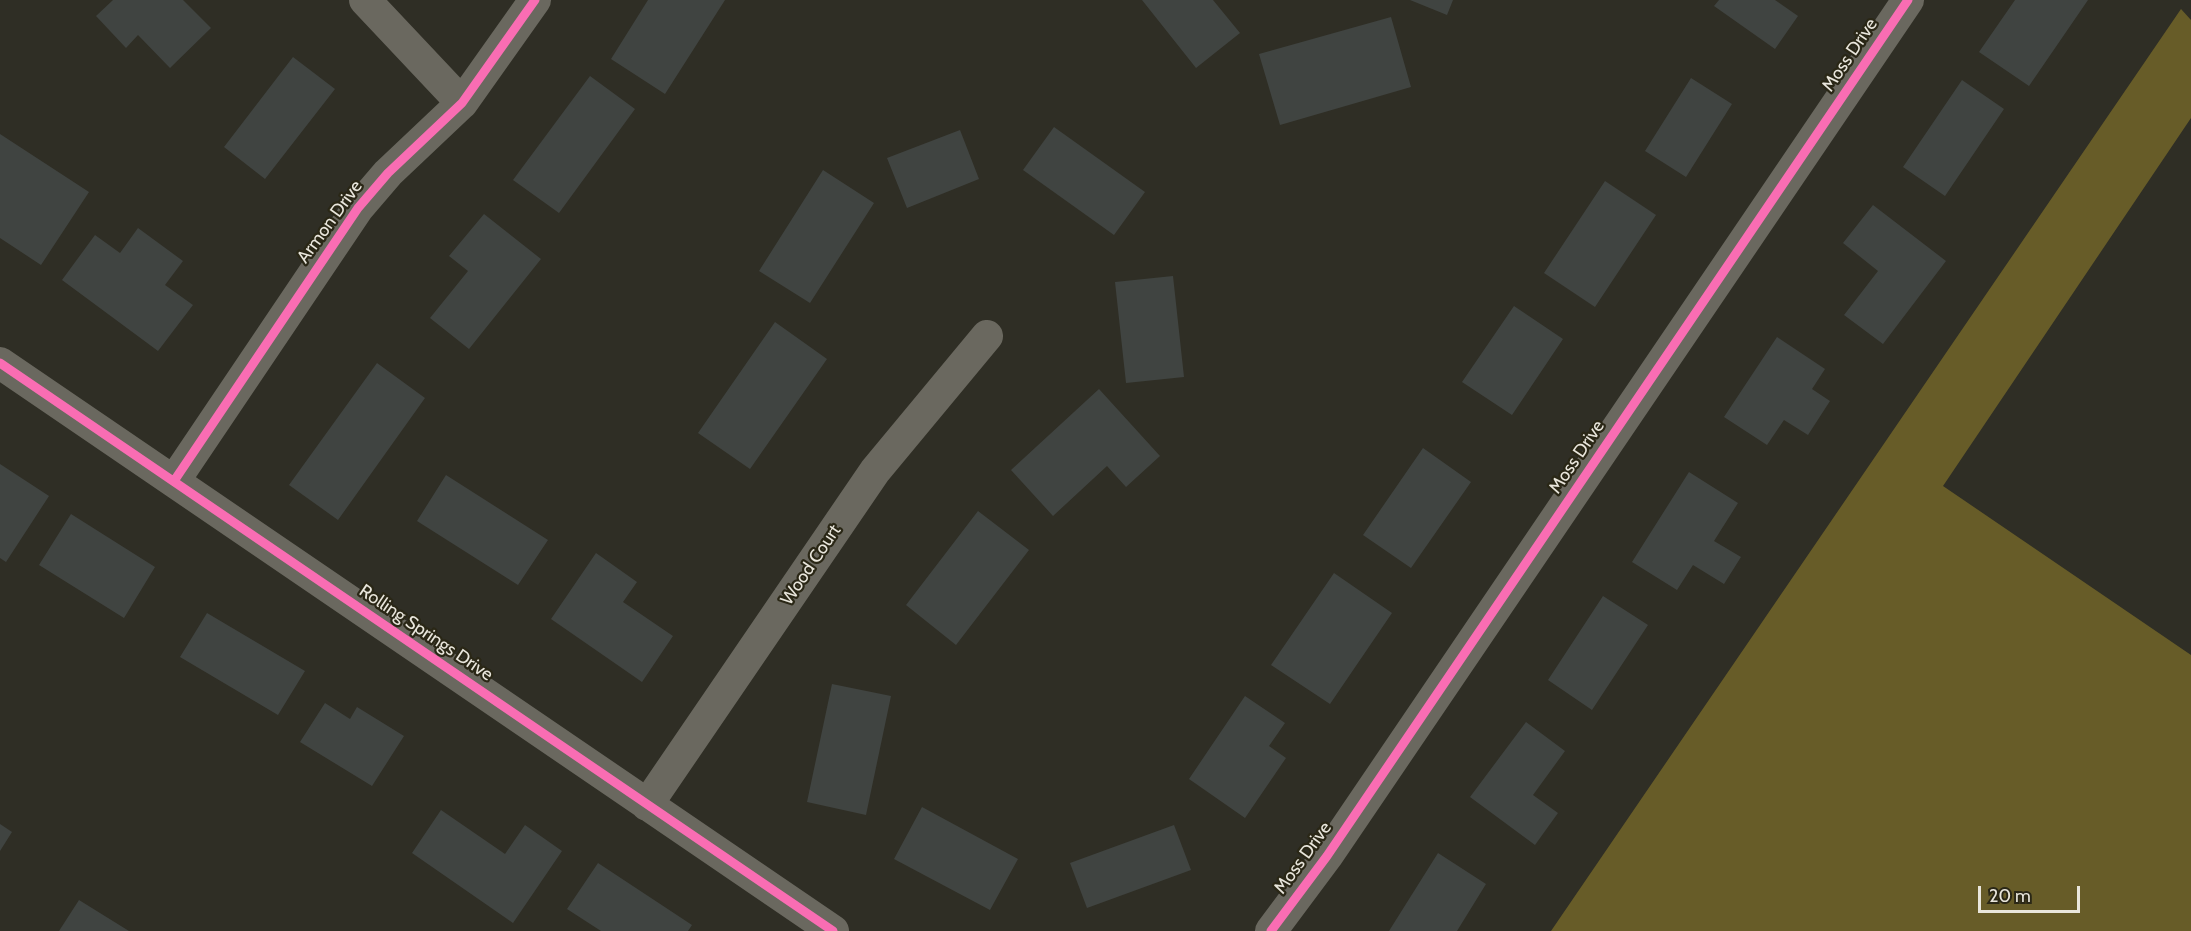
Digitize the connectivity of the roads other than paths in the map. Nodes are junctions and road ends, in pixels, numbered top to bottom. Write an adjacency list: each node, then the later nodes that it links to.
1 (365, 0): 4 (street)
2 (535, 0): 4 (street, Armon Drive)
3 (1908, 0): 10 (street, Moss Drive)
4 (462, 103): 7 (street, Armon Drive)
5 (987, 336): 8 (street, Wood Court)
6 (0, 363): 7 (street, Rolling Springs Drive)
7 (174, 481): 8 (street, Rolling Springs Drive)
8 (647, 805): 9 (street, Rolling Springs Drive)
9 (833, 931)
10 (1271, 931)

